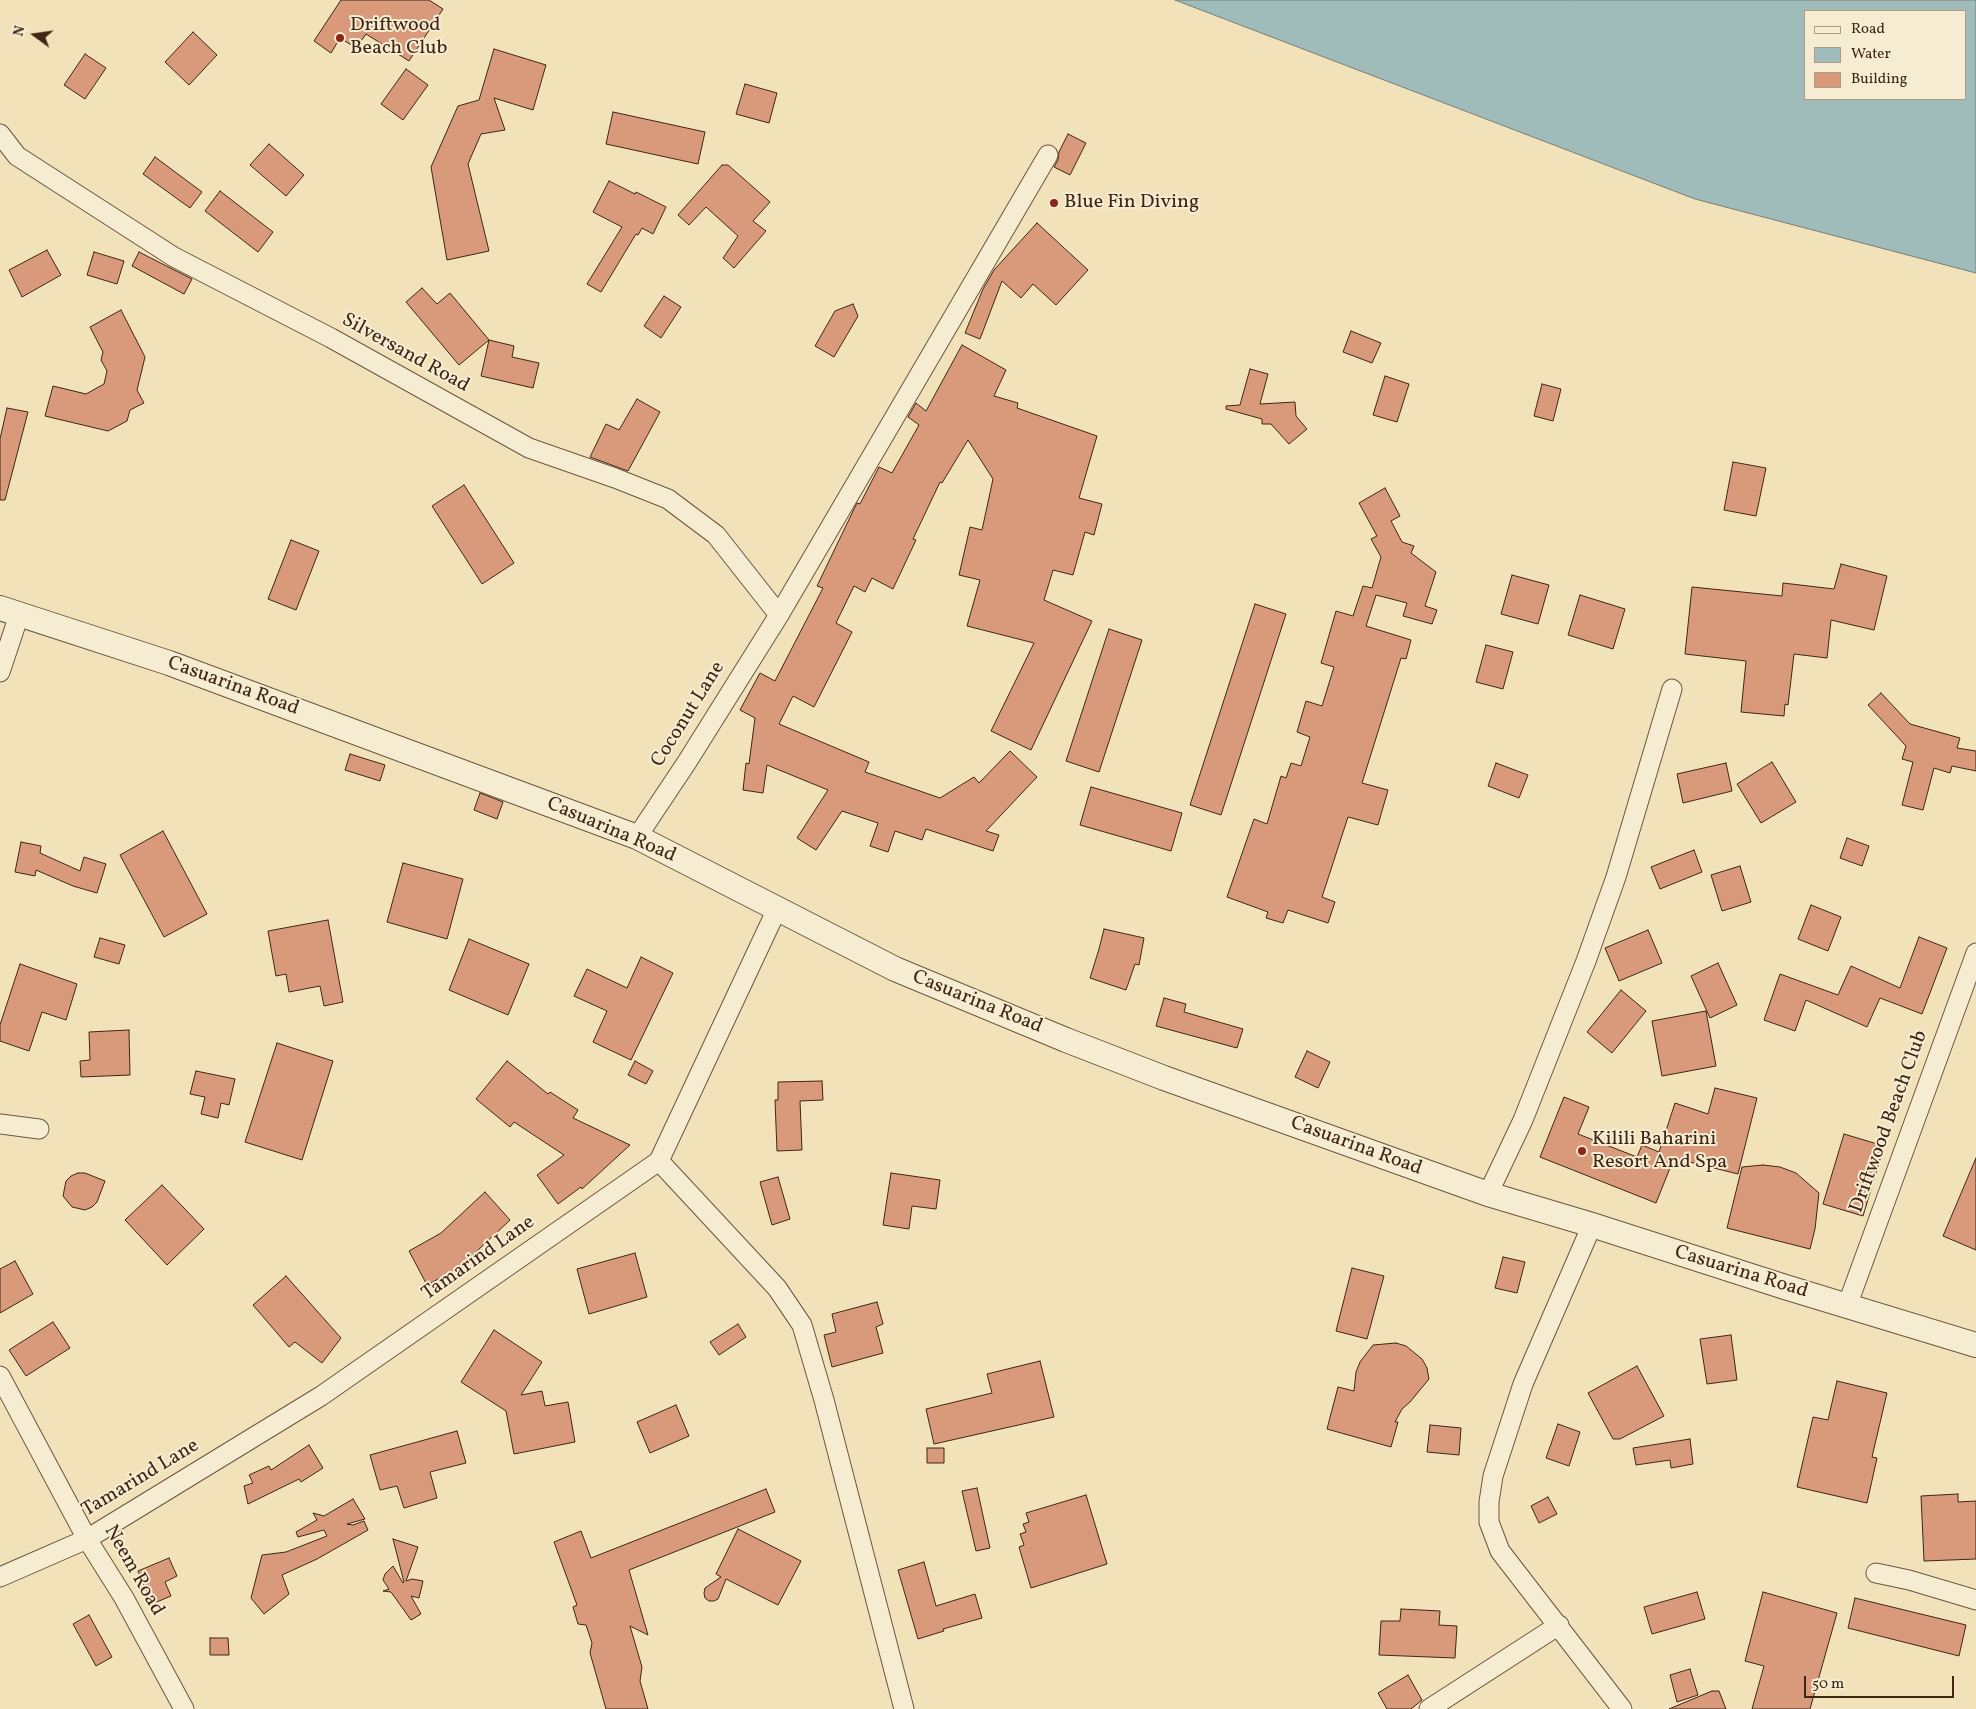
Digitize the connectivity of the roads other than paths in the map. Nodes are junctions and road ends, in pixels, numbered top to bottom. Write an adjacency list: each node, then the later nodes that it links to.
1 (0, 134): 4 (street, Silversand Road)
2 (1048, 155): 4 (street, Coconut Lane)
3 (9, 612): 5 (street); 7 (street, Casuarina Road)
4 (779, 615): 7 (street, Coconut Lane)
5 (0, 672)
6 (1672, 689): 13 (street)
7 (637, 837): 8 (street, Casuarina Road)
8 (777, 909): 12 (street); 13 (street, Casuarina Road)
9 (1976, 953): 15 (street, Driftwood Beach Club)
10 (0, 1124): 11 (street)
11 (39, 1129)
12 (659, 1162): 18 (street, Tamarind Lane); 24 (street)
13 (1488, 1194): 14 (street, Casuarina Road)
14 (1592, 1224): 15 (street, Casuarina Road); 22 (street)
15 (1847, 1306): 16 (street, Casuarina Road)
16 (1976, 1345)
17 (0, 1376): 18 (street, Neem Road)
18 (88, 1539): 20 (street, Tamarind Lane); 23 (street, Neem Road)
19 (1876, 1573): 21 (street)
20 (0, 1578)
21 (1976, 1600)
22 (1559, 1624): 25 (street); 26 (street)
23 (184, 1709)
24 (904, 1709)
25 (1429, 1709)
26 (1622, 1709)

